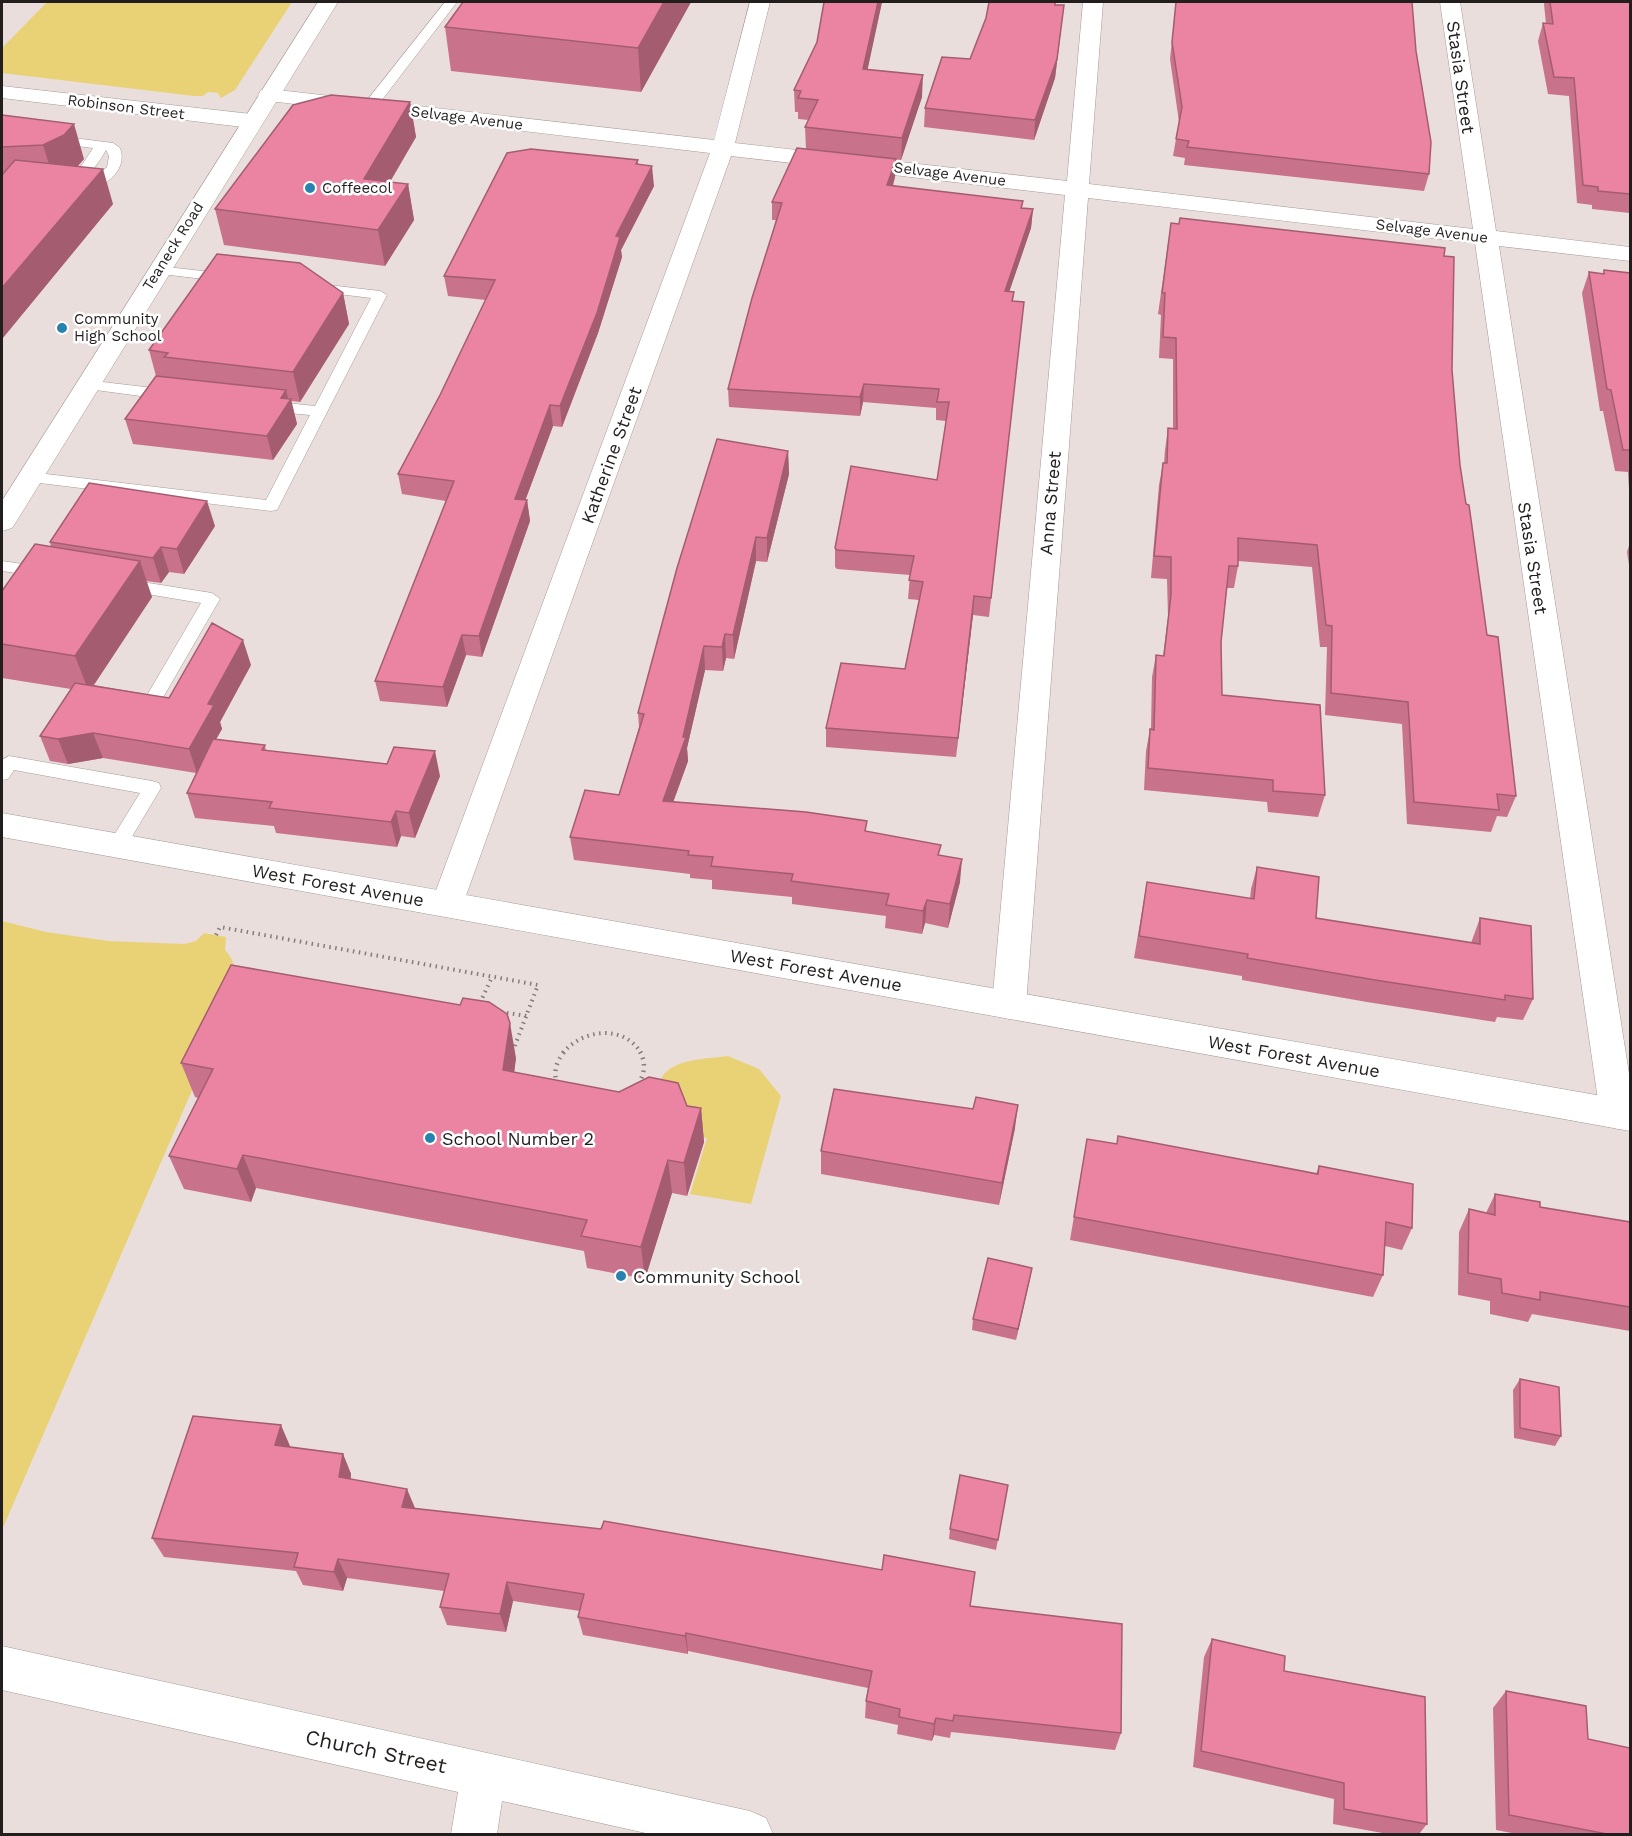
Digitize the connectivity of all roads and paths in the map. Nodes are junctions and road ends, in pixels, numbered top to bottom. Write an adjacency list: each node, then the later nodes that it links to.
1 (328, 2): 7 (street, Teaneck Road)
2 (451, 2): 8 (lane)
3 (760, 2): 12 (street, Katherine Street)
4 (1093, 2): 13 (street, Anna Street)
5 (1450, 2): 14 (street, Stasia Street)
6 (2, 92): 9 (street, Robinson Street)
7 (269, 95): 8 (street, Selvage Avenue); 9 (street, Teaneck Road)
8 (370, 106): 12 (street, Selvage Avenue)
9 (251, 121): 16 (street, Teaneck Road)
10 (2, 133): 11 (lane)
11 (101, 145): 11 (lane)
12 (723, 148): 13 (street, Selvage Avenue); 32 (street, Katherine Street)
13 (1077, 189): 14 (street, Selvage Avenue); 35 (street, Anna Street)
14 (1485, 237): 15 (street, Selvage Avenue); 45 (street, Stasia Street)
15 (1630, 254)
16 (158, 270): 17 (lane); 19 (street, Teaneck Road)
17 (240, 279)
18 (298, 286): 22 (lane)
19 (86, 386): 20 (lane); 23 (street, Teaneck Road)
20 (191, 397)
21 (249, 404): 22 (lane)
22 (320, 411): 23 (lane)
23 (29, 477): 24 (street, Teaneck Road)
24 (2, 522)
25 (2, 566): 26 (lane)
26 (60, 575)
27 (107, 582): 28 (lane)
28 (155, 697)
29 (4, 766): 31 (lane)
30 (2, 825): 31 (street, West Forest Avenue)
31 (117, 845): 32 (street, West Forest Avenue)
32 (447, 904): 35 (street, West Forest Avenue)
33 (216, 935): 34 (path)
34 (492, 977): 36 (path); 38 (path)
35 (1009, 1005): 45 (street, West Forest Avenue)
36 (477, 1009)
37 (497, 1011): 38 (path)
38 (526, 1016): 39 (path)
39 (514, 1048)
40 (638, 1086): 41 (path); 43 (path); 43 (path)
41 (648, 1088)
42 (563, 1100): 43 (path)
43 (586, 1104): 44 (path)
44 (583, 1111)
45 (1624, 1115)
46 (2, 1668): 47 (street, Church Street)
47 (483, 1775): 48 (street); 49 (street, Church Street)
48 (474, 1834)
49 (750, 1834)

